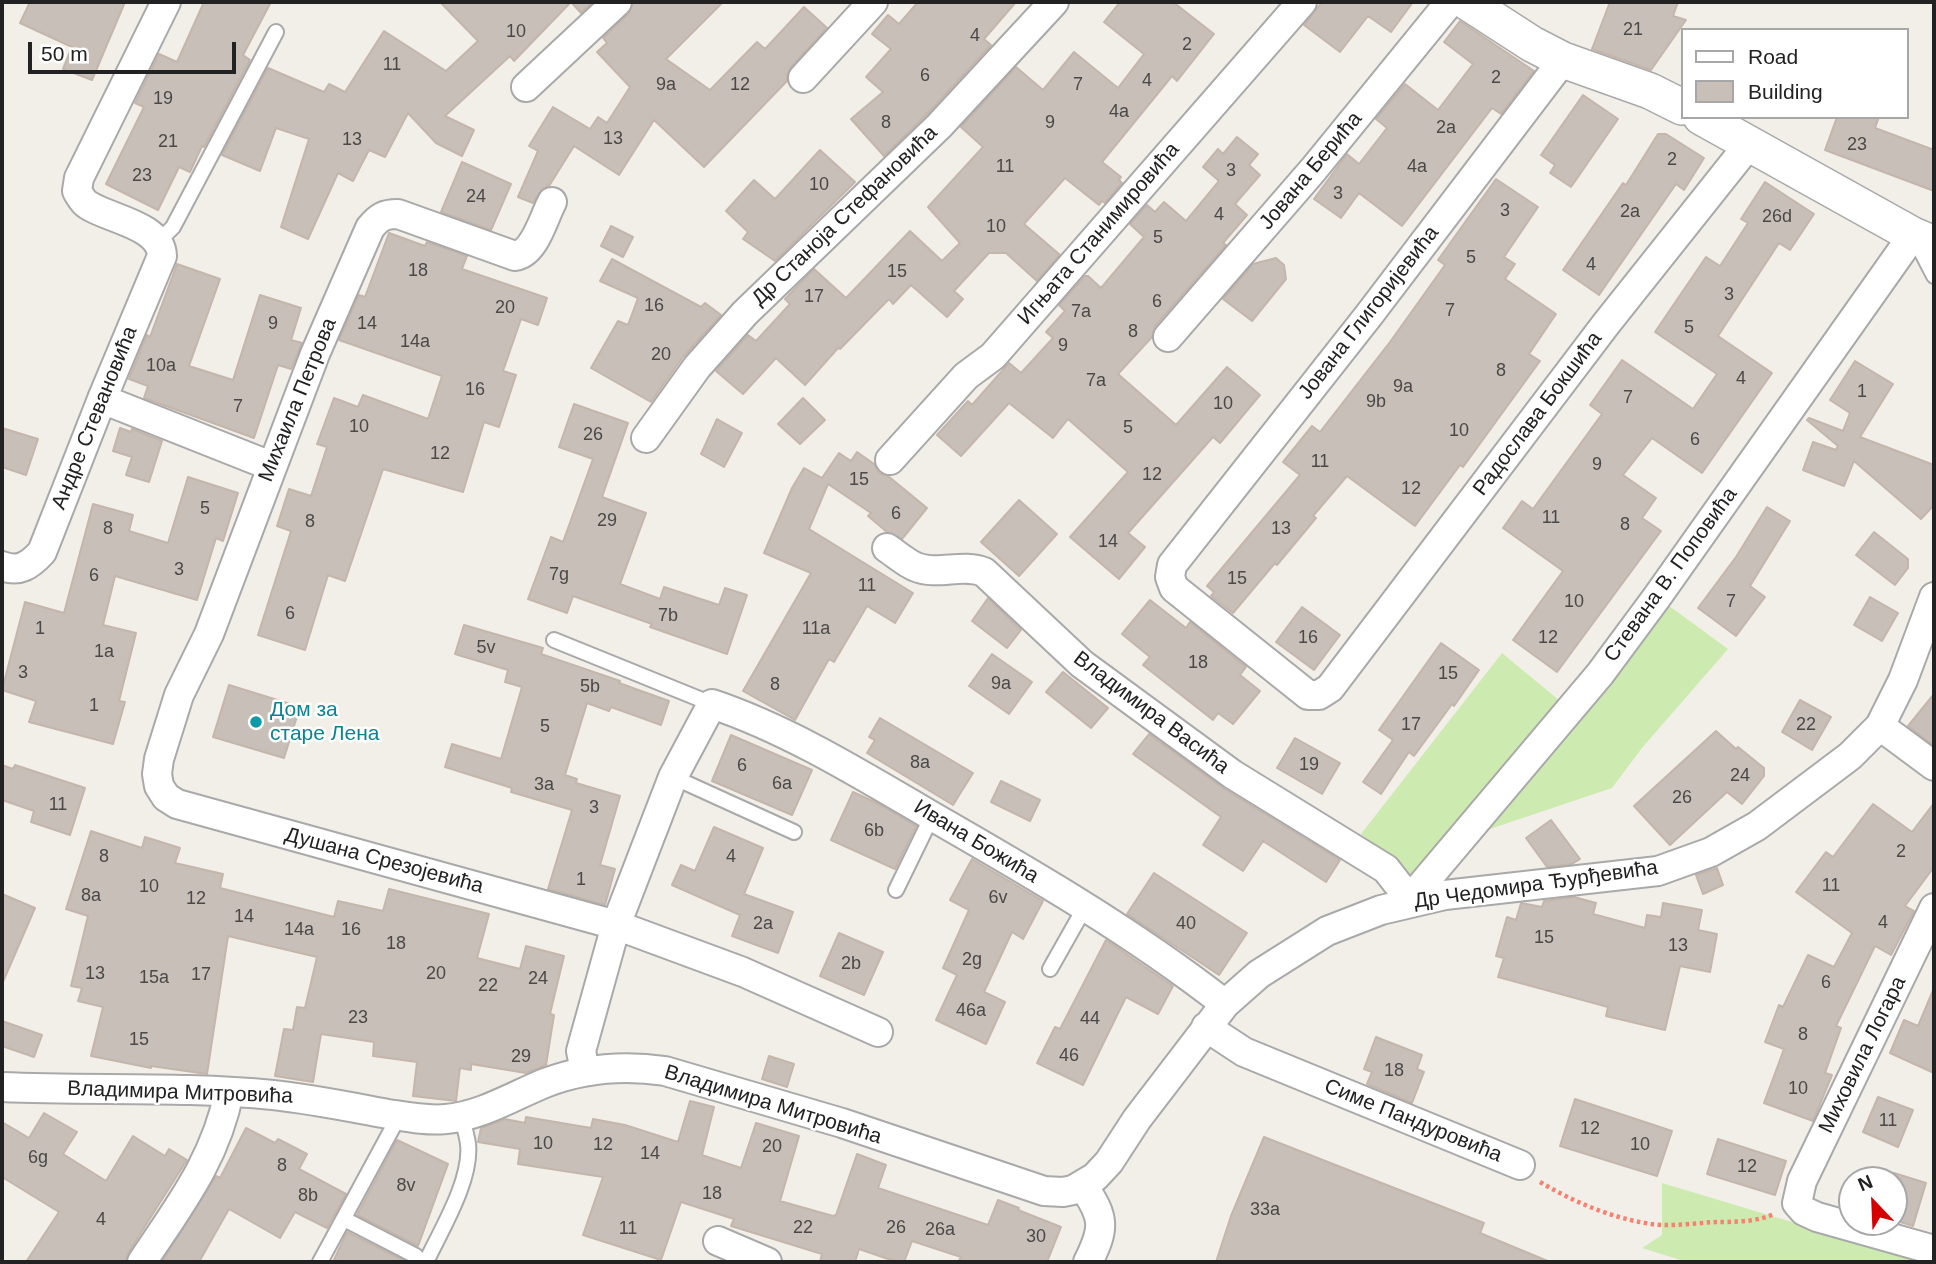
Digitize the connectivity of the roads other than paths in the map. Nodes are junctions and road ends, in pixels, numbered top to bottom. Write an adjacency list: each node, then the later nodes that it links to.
1 (166, 2): 17 (street)
2 (617, 2): 11 (street)
3 (873, 2): 10 (street)
4 (1054, 2): 21 (street, Др Станоја Стефановића)
5 (1302, 2): 22 (street, Игњата Станимировића)
6 (1450, 2): 19 (street, Јована Берића)
7 (1467, 2): 9 (street)
8 (276, 32): 17 (lane)
9 (1563, 60): 12 (street); 28 (street, Јована Глигоријевића)
10 (803, 78)
11 (526, 87)
12 (1680, 106)
13 (1705, 119): 14 (street)
14 (1751, 143): 16 (street); 28 (street, Радослава Бокшића)
15 (552, 202): 23 (street, Михаила Петрова)
16 (1924, 239): 18 (lane); 37 (street, Стевана В. Поповића)
17 (158, 242): 20 (street, Андре Стевановића)
18 (1934, 276)
19 (1168, 337)
20 (102, 399): 23 (street); 25 (street, Андре Стевановића)
21 (646, 438)
22 (890, 460)
23 (271, 466): 33 (street, Михаила Петрова)
24 (887, 548): 37 (street, Владимира Васића)
25 (5, 576)
26 (1934, 597): 30 (street, Др Чедомира Ђурђевића)
27 (554, 640): 29 (lane, Ивана Божића)
28 (1330, 688)
29 (712, 704): 32 (street); 34 (street, Ивана Божића)
30 (1880, 726): 31 (street); 37 (street, Др Чедомира Ђурђевића)
31 (1934, 766)
32 (673, 777): 35 (lane); 40 (street)
33 (159, 786): 40 (street, Душана Срезојевића)
34 (932, 816): 36 (lane); 38 (street, Ивана Божића)
35 (794, 832)
36 (897, 890)
37 (1411, 901): 42 (street, Др Чедомира Ђурђевића)
38 (1085, 907): 41 (lane); 42 (street, Ивана Божића)
39 (1934, 908): 54 (street, Миховила Логара)
40 (616, 925): 44 (street); 45 (street)
41 (1051, 969)
42 (1224, 1004): 43 (street, Др Чедомира Ђурђевића)
43 (1206, 1027): 50 (street, Симе Пандуровића); 51 (street, Др Чедомира Ђурђевића)
44 (878, 1032)
45 (585, 1072): 49 (street, Владимира Митровића); 51 (street, Владимира Митровића)
46 (2, 1087): 47 (street, Владимира Митровића)
47 (229, 1092): 48 (street, Владимира Митровића); 56 (street)
48 (399, 1116): 49 (street, Владимира Митровића); 52 (lane)
49 (461, 1117): 55 (lane)
50 (1520, 1165)
51 (1083, 1186): 59 (street)
52 (344, 1219): 55 (lane); 57 (lane)
53 (718, 1241): 58 (street)
54 (1934, 1250)
55 (421, 1259)
56 (142, 1262)
57 (320, 1262)
58 (767, 1262)
59 (1088, 1262)

